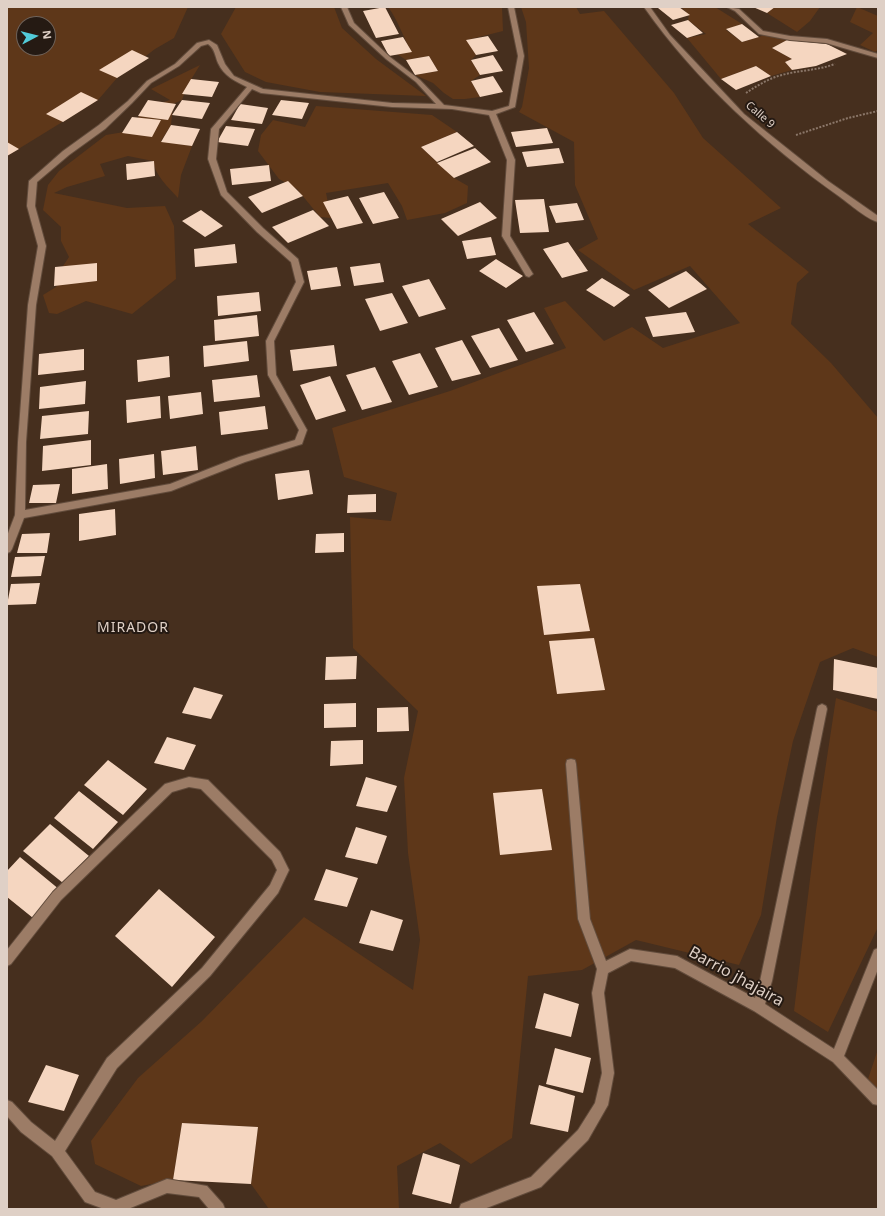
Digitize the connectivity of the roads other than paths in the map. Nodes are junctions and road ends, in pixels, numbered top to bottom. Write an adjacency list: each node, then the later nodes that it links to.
1 (344, 7): 7 (street)
2 (511, 7): 8 (street)
3 (647, 7): 9 (street, Calle 9)
4 (730, 7): 5 (street)
5 (878, 56)
6 (251, 86): 7 (street); 11 (street); 11 (street)
7 (442, 107): 8 (street)
8 (492, 113): 10 (street)
9 (878, 220)
10 (529, 274)
11 (20, 515): 12 (street)
12 (7, 549)
13 (822, 709): 18 (street)
14 (571, 764): 17 (street)
15 (878, 954): 19 (street)
16 (7, 960): 22 (street)
17 (603, 969): 18 (street, Barrio jhajaira); 24 (street)
18 (758, 1007): 19 (street, Barrio jhajaira)
19 (837, 1058): 20 (street, Barrio jhajaira)
20 (878, 1099)
21 (7, 1107): 22 (street)
22 (57, 1151): 23 (street)
23 (218, 1209)
24 (466, 1209)

